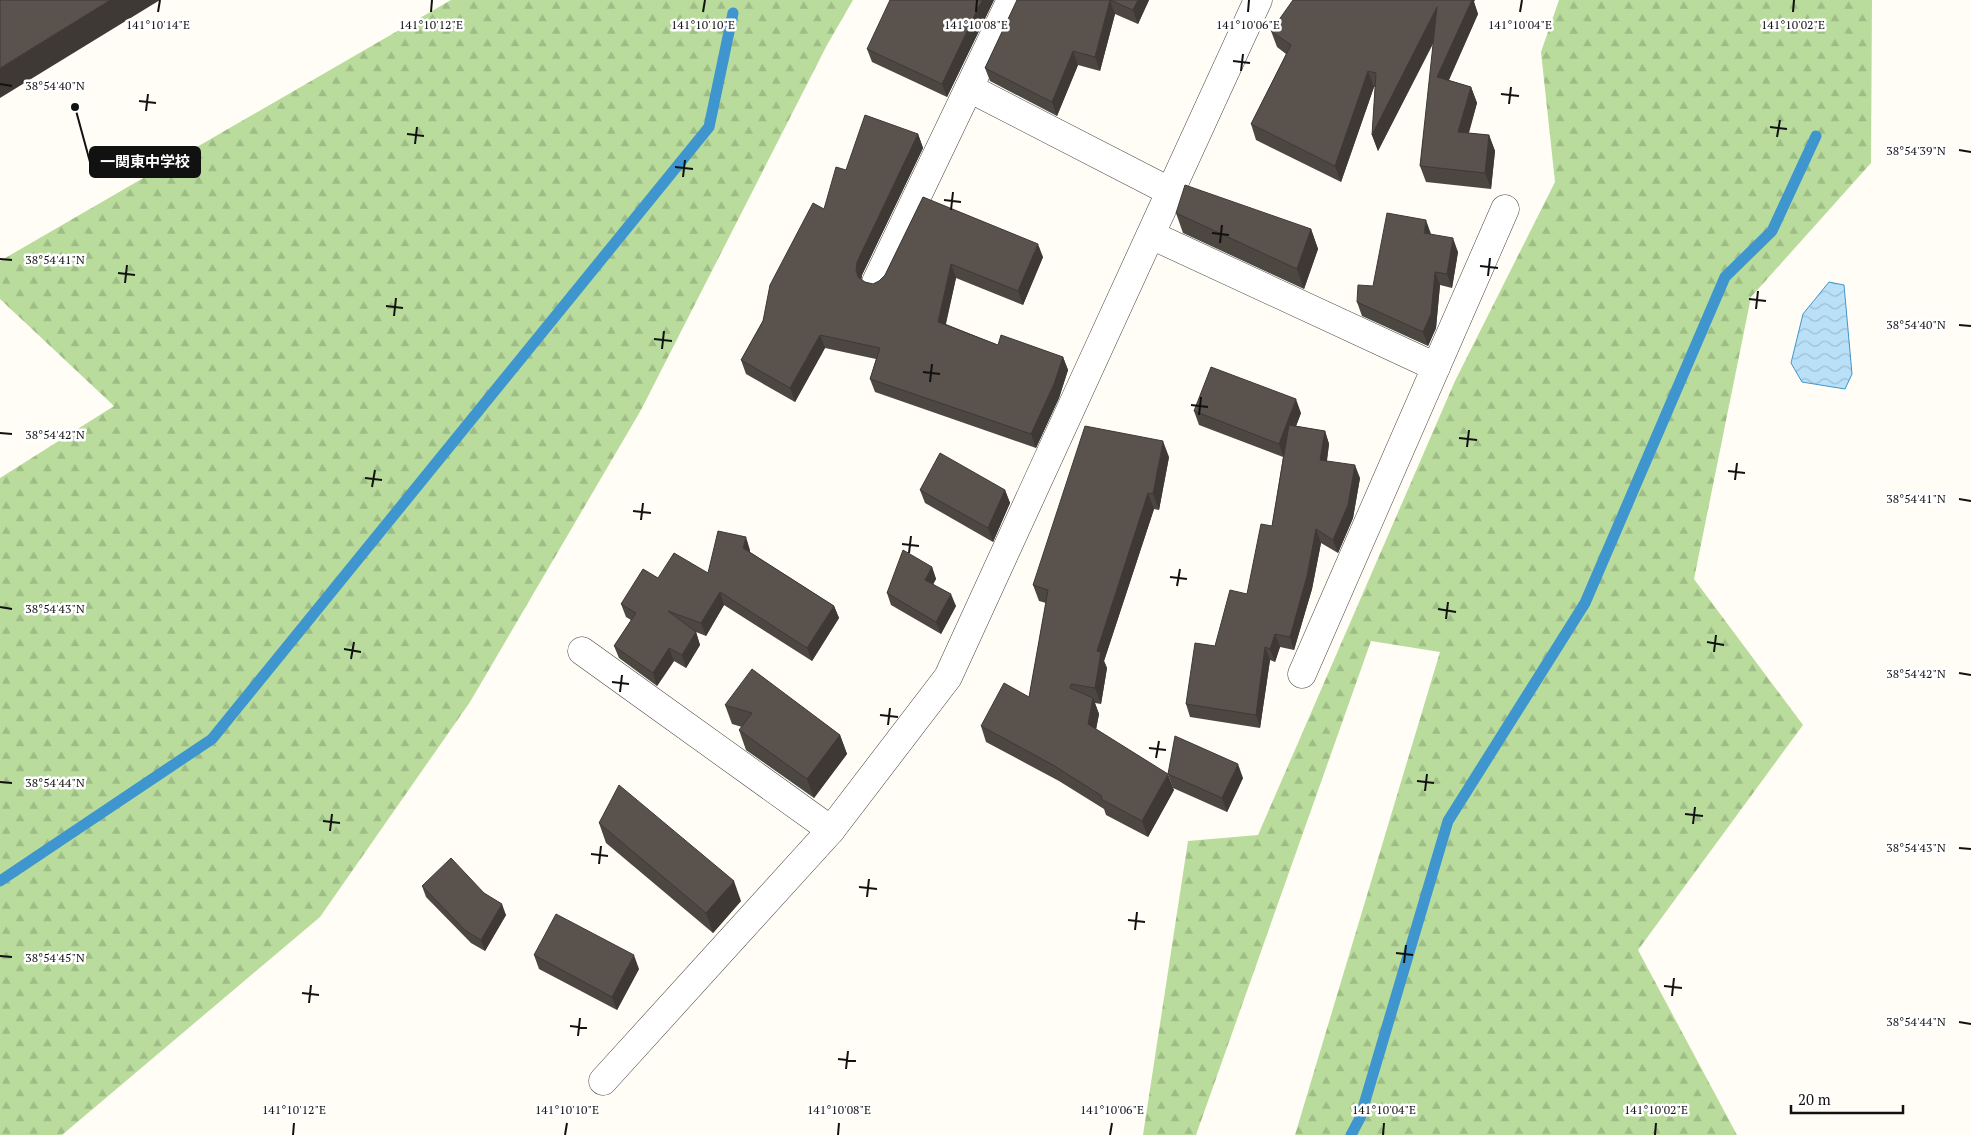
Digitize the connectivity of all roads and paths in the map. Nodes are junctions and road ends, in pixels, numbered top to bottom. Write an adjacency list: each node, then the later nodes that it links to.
1 (1011, 0): 3 (street)
2 (1258, 0): 4 (street)
3 (969, 88): 4 (street); 7 (street)
4 (1171, 192): 6 (street)
5 (1506, 209): 8 (street)
6 (1151, 235): 8 (street); 11 (street)
7 (876, 282)
8 (1436, 367): 10 (street)
9 (582, 651): 11 (street)
10 (1302, 674)
11 (832, 830): 12 (street)
12 (603, 1081)

